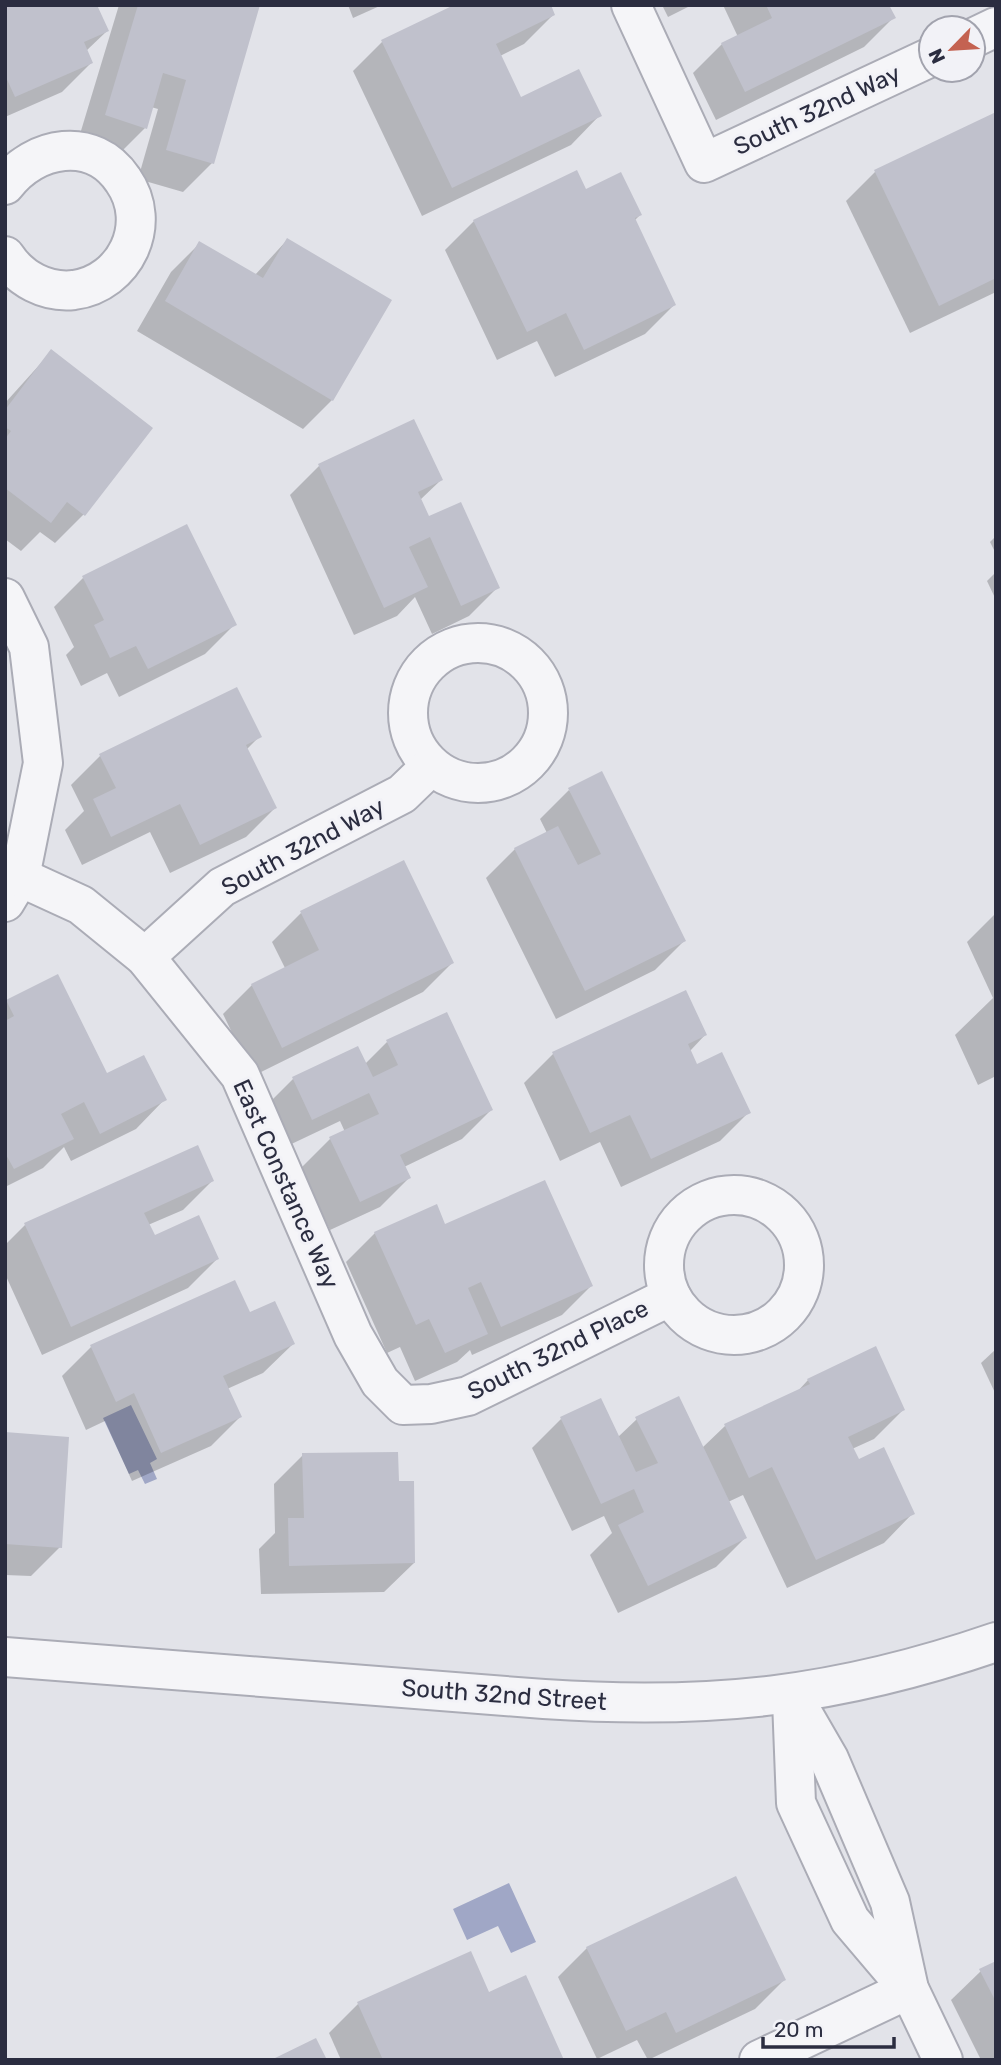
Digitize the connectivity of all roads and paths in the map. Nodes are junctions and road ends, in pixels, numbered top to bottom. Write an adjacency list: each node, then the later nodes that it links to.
1 (631, 5): 2 (street, South 32nd Way)
2 (917, 64)
3 (5, 185): 4 (street)
4 (11, 278)
5 (5, 598): 7 (street)
6 (431, 766): 8 (street, South 32nd Way)
7 (13, 889): 8 (street, East Constance Way)
8 (145, 957): 10 (street, East Constance Way)
9 (671, 1296): 10 (street, South 32nd Place)
10 (402, 1405)
11 (996, 1642): 13 (street, South 32nd Street)
12 (5, 1657): 13 (street, South 32nd Street)
13 (792, 1695): 14 (street); 15 (street)
14 (871, 1859): 15 (street); 16 (street)
15 (831, 1880): 16 (street)
16 (909, 1989): 17 (street); 18 (street)
17 (759, 2060)
18 (943, 2060)

